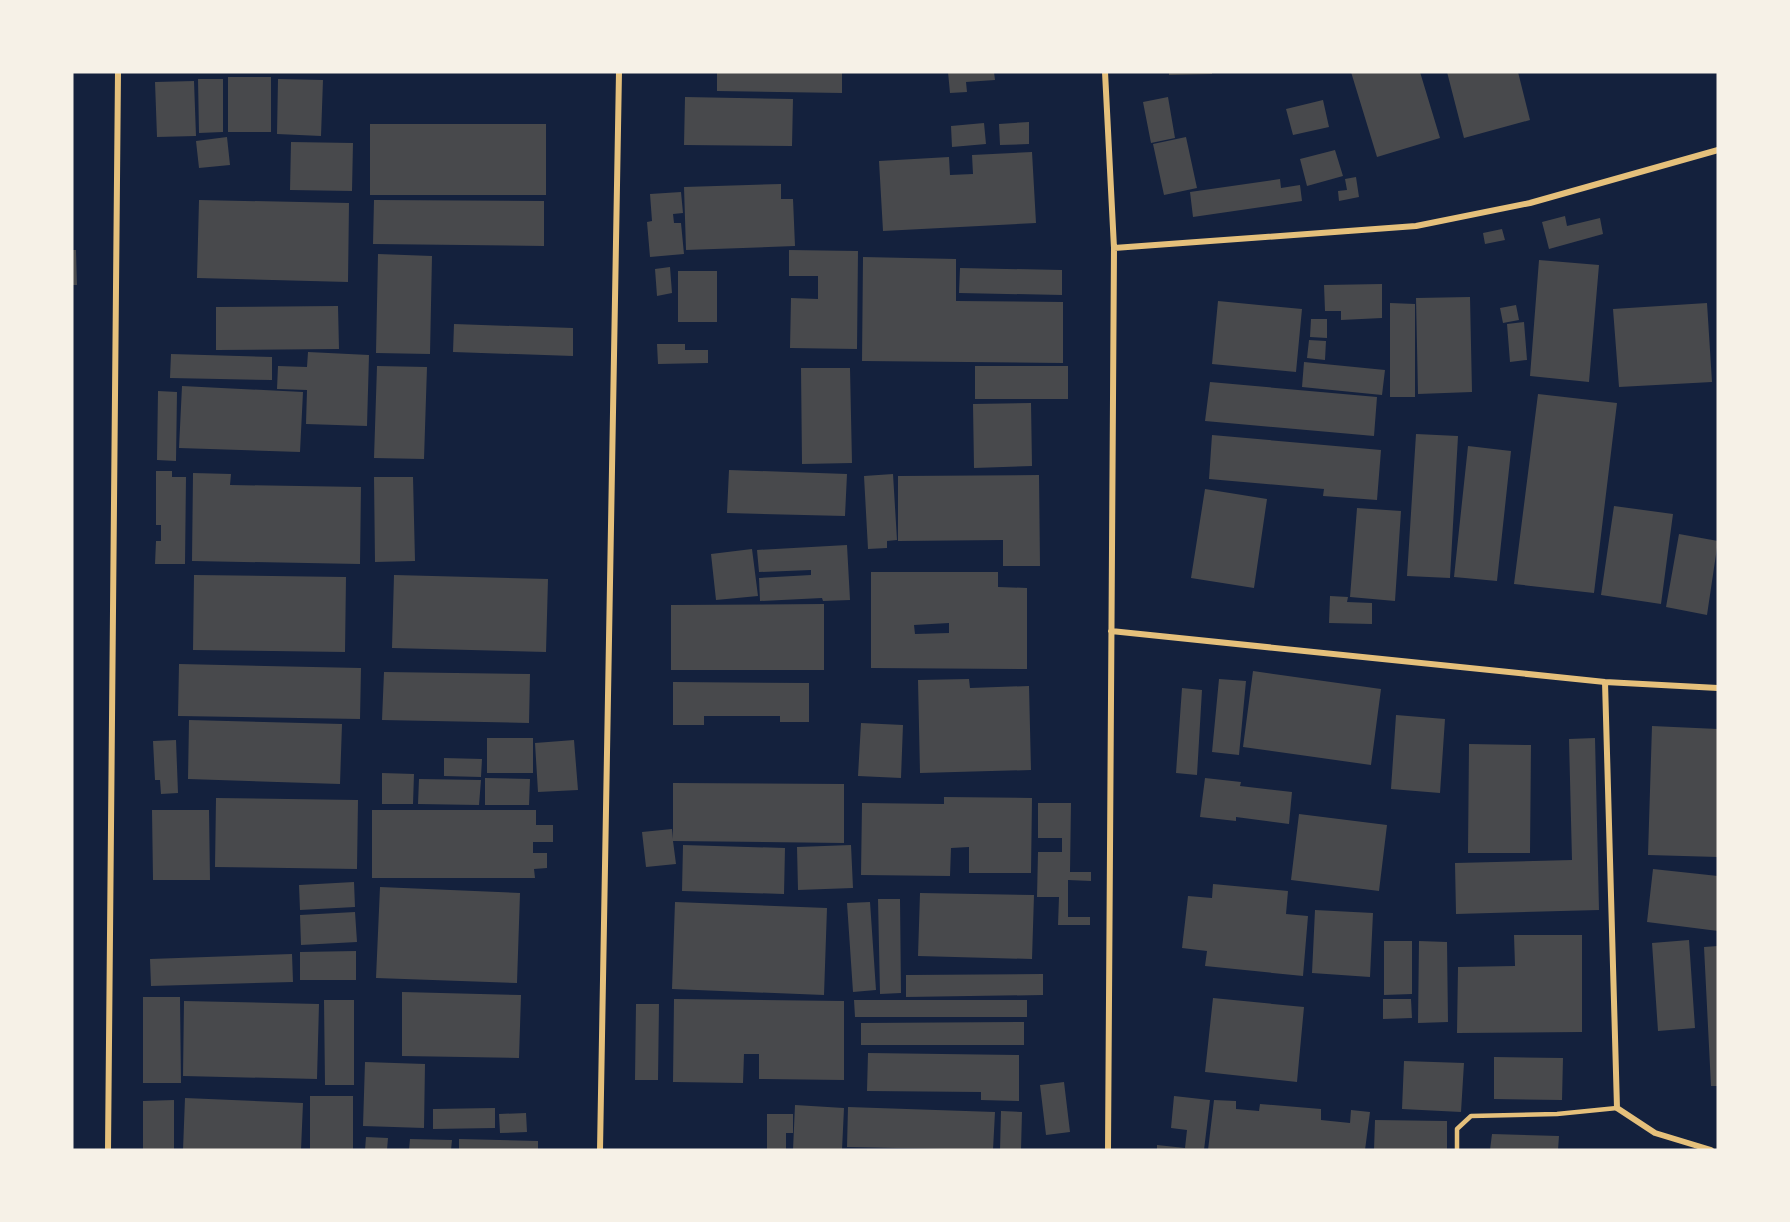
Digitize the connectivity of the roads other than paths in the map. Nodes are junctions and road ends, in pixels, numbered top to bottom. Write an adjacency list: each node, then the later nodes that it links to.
1 (118, 72): 10 (street)
2 (619, 72): 11 (street)
3 (1105, 72): 5 (street)
4 (1718, 150): 5 (street)
5 (1114, 248): 6 (street)
6 (1111, 631): 7 (street); 12 (street)
7 (1605, 682): 8 (street); 9 (street)
8 (1718, 687)
9 (1617, 1108): 13 (lane); 14 (street)
10 (108, 1150)
11 (600, 1150)
12 (1108, 1150)
13 (1457, 1150)
14 (1711, 1150)

